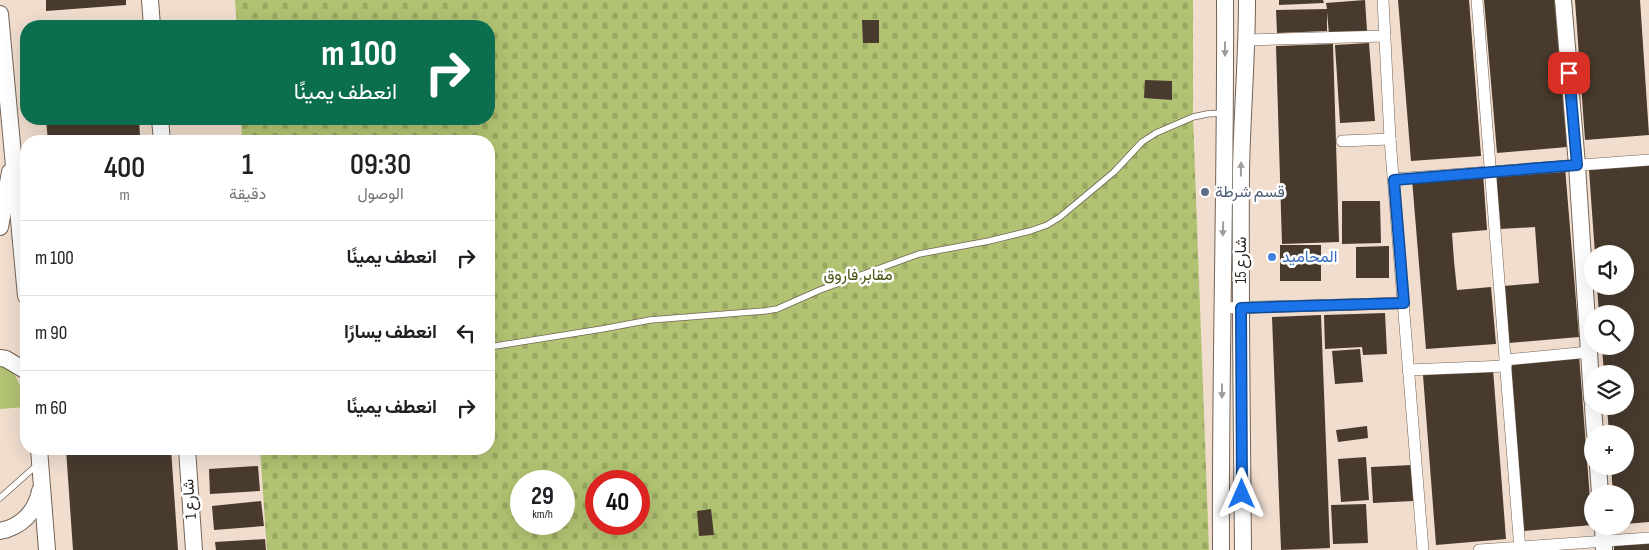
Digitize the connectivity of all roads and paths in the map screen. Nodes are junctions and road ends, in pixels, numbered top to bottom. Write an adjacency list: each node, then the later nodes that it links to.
1 (150, 0): 8 (street)
2 (1225, 0): 12 (street, شارع 15, one-way to 12)
3 (1247, 0): 10 (street, شارع 15)
4 (1383, 0): 9 (street)
5 (1477, 0): 18 (street)
6 (1563, 0): 17 (street)
7 (0, 14): 11 (street)
8 (152, 20)
9 (1385, 36): 10 (street); 13 (street)
10 (1247, 40): 25 (street, شارع 15, one-way to 10)
11 (1, 43): 15 (street)
12 (1226, 113): 24 (street, شارع 15, one-way to 24); 26 (lane)
13 (1390, 139): 14 (street); 19 (street)
14 (1342, 141)
15 (14, 153): 20 (street); 21 (street)
16 (1649, 160): 17 (street)
17 (1577, 165): 18 (street); 23 (street)
18 (1490, 171): 19 (street); 29 (street)
19 (1394, 180): 22 (street)
20 (20, 224)
21 (0, 226)
22 (1404, 303): 25 (street); 31 (street)
23 (1586, 305)
24 (1222, 308): 25 (street); 41 (street, شارع 15, one-way to 41)
25 (1241, 308): 42 (street, شارع 15)
26 (495, 346)
27 (1584, 353): 29 (street)
28 (0, 358): 30 (street)
29 (1506, 363): 31 (street); 38 (street)
30 (20, 367)
31 (1408, 370): 43 (street)
32 (187, 455): 40 (street, شارع 1)
33 (40, 462): 34 (lane); 35 (street); 39 (street)
34 (0, 498)
35 (0, 531)
36 (1649, 538): 37 (street)
37 (1604, 539): 38 (street)
38 (1520, 549): 44 (street)
39 (47, 550)
40 (194, 550)
41 (1221, 550)
42 (1243, 550)
43 (1423, 550)
44 (1479, 550)

